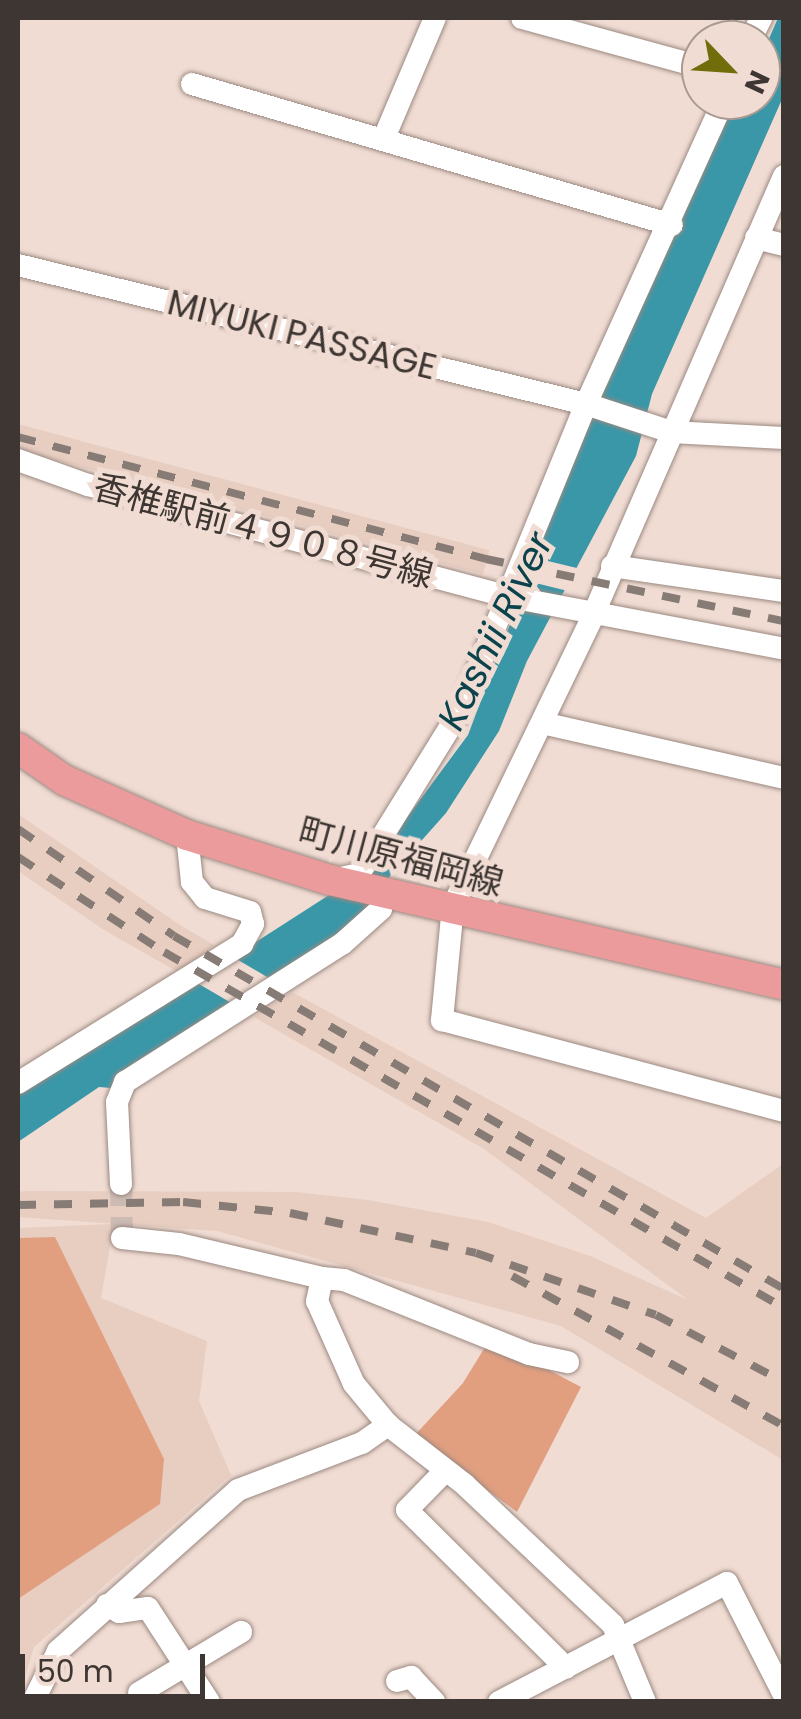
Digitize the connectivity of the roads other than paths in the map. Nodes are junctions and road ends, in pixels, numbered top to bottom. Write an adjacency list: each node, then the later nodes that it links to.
1 (435, 18): 6 (street)
2 (522, 18): 3 (street)
3 (681, 62)
4 (192, 84): 6 (street)
5 (716, 120): 8 (street)
6 (384, 138): 8 (street)
7 (784, 176): 9 (street)
8 (672, 225): 12 (street)
9 (756, 238): 10 (street); 13 (street)
10 (784, 245)
11 (18, 265): 12 (street, MIYUKI PASSAGE)
12 (592, 406): 13 (street, MIYUKI PASSAGE); 18 (street)
13 (672, 432): 14 (street, MIYUKI PASSAGE); 16 (street)
14 (784, 438)
15 (18, 460): 18 (street, 香椎駅前４９０８号線)
16 (612, 566): 17 (street); 19 (street)
17 (784, 591)
18 (510, 597): 19 (street, 香椎駅前４９０８号線); 25 (street)
19 (594, 614): 20 (street, 香椎駅前４９０８号線); 21 (street)
20 (784, 649)
21 (542, 723): 23 (street); 27 (street)
22 (18, 748): 24 (main road, 町川原福岡線)
23 (784, 778)
24 (188, 834): 25 (main road, 町川原福岡線); 29 (street)
25 (330, 880): 26 (main road, 町川原福岡線)
26 (384, 896): 27 (main road, 町川原福岡線); 31 (street)
27 (453, 906): 28 (main road, 町川原福岡線); 30 (street)
28 (784, 984)
29 (18, 1083)
30 (784, 1111)
31 (120, 1184)
32 (122, 1238): 33 (street)
33 (322, 1278): 34 (street); 35 (street)
34 (568, 1362)
35 (388, 1425): 36 (street); 37 (street)
36 (445, 1472): 39 (street); 41 (street)
37 (107, 1604): 40 (street); 45 (street)
38 (241, 1632): 40 (street)
39 (619, 1641): 41 (street); 44 (street); 49 (street)
40 (187, 1664): 43 (street); 46 (street)
41 (566, 1668): 48 (street)
42 (396, 1680): 47 (street)
43 (139, 1693)
44 (784, 1695)
45 (33, 1702)
46 (210, 1702)
47 (434, 1702)
48 (499, 1702)
49 (645, 1702)

